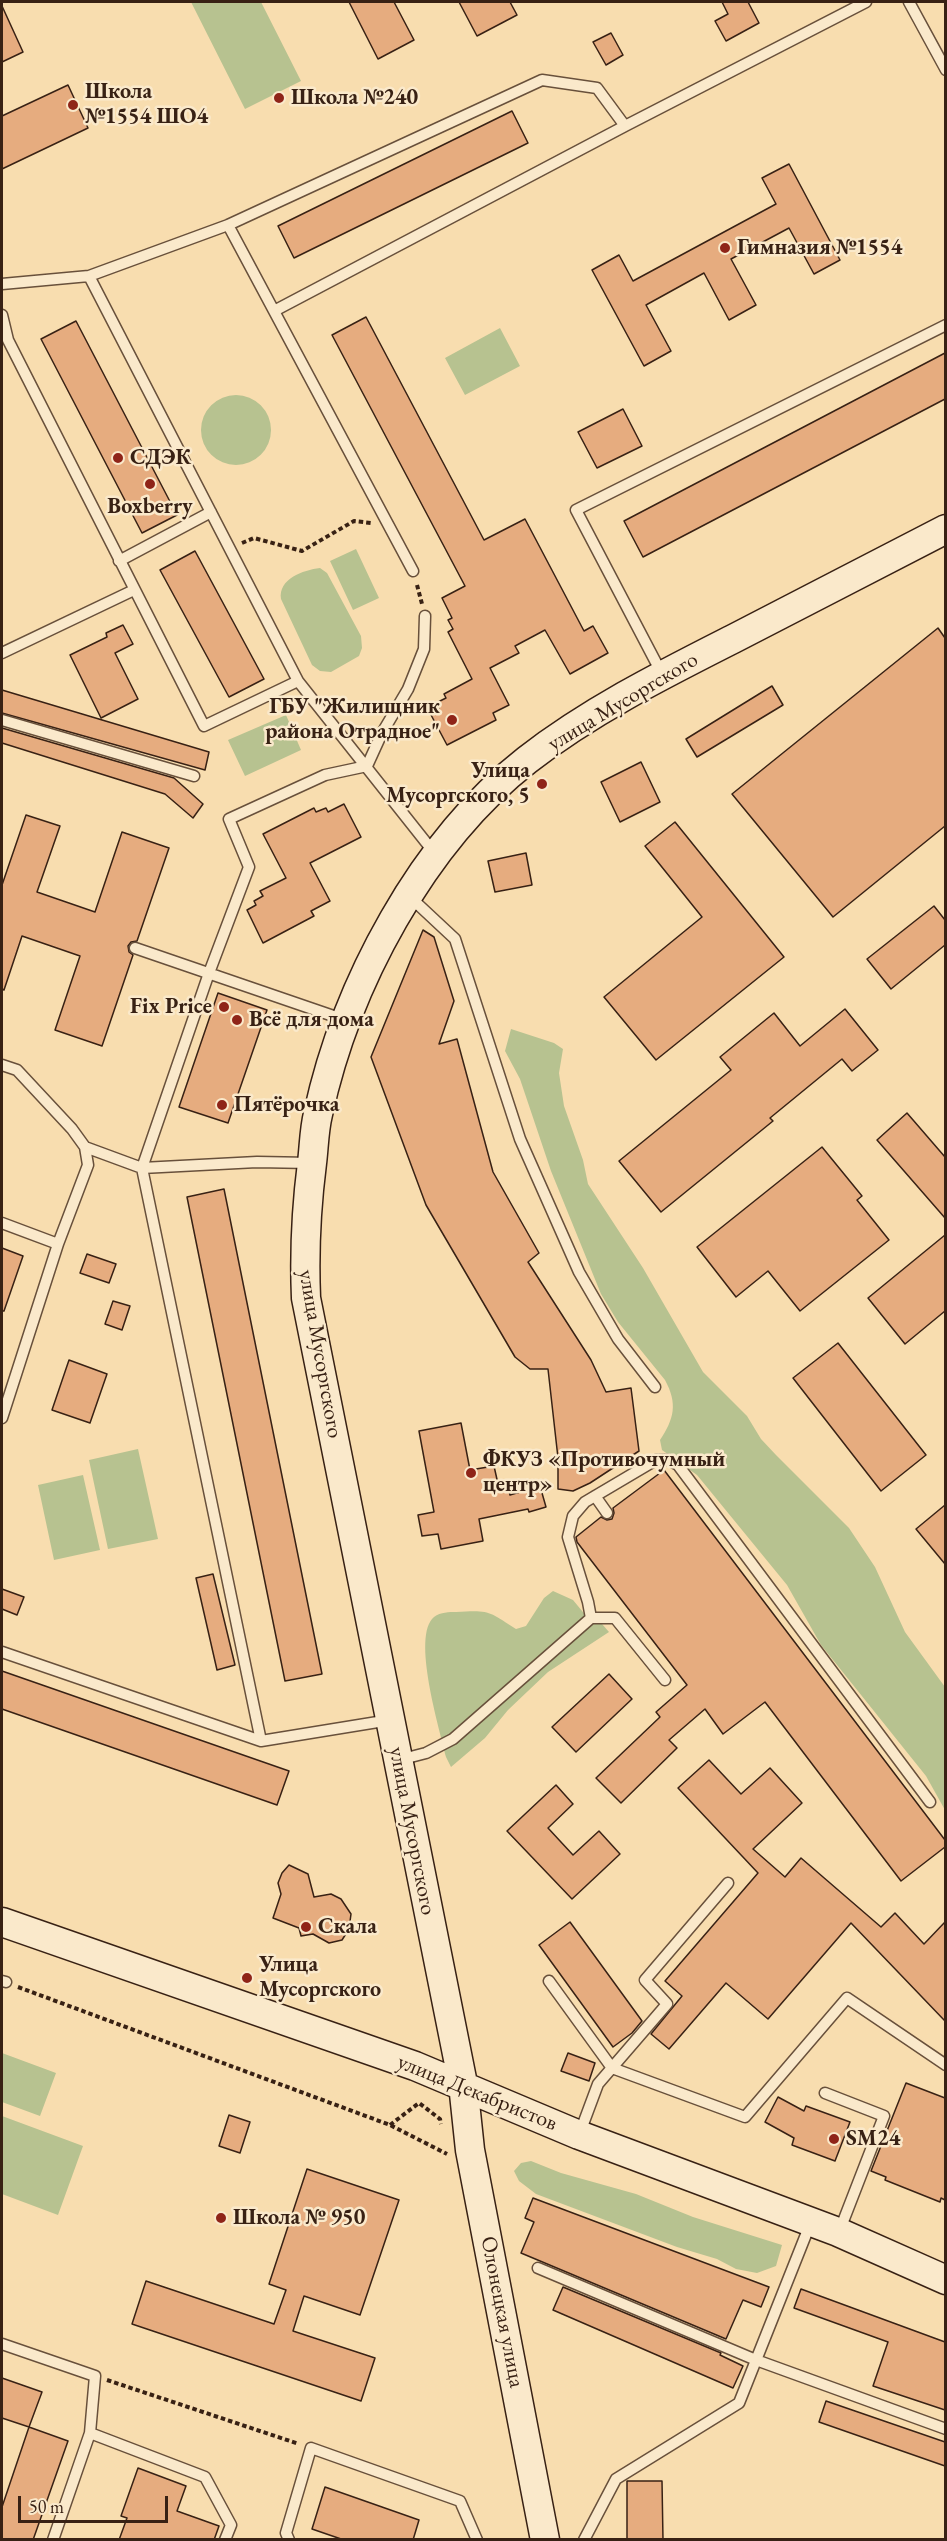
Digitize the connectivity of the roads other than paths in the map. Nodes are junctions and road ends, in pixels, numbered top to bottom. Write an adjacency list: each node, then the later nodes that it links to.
1 (866, 2): 4 (lane)
2 (909, 2): 3 (lane)
3 (945, 70)
4 (625, 126): 5 (lane); 8 (lane)
5 (228, 225): 6 (lane); 8 (lane)
6 (89, 276): 7 (lane); 11 (lane)
7 (2, 284)
8 (274, 310): 14 (lane)
9 (2, 315): 13 (lane)
10 (945, 325): 18 (lane)
11 (211, 512): 13 (lane); 19 (lane)
12 (945, 529): 18 (street, улица Мусоргского)
13 (119, 561): 15 (lane)
14 (413, 571)
15 (134, 590): 17 (lane); 19 (lane)
16 (425, 616): 21 (lane)
17 (2, 653)
18 (663, 675): 23 (street, улица Мусоргского)
19 (298, 681): 21 (lane)
20 (2, 720): 22 (lane)
21 (368, 766): 23 (lane); 26 (lane)
22 (194, 776)
23 (436, 855): 24 (street, улица Мусоргского)
24 (409, 896): 27 (street, улица Мусоргского); 34 (lane)
25 (135, 948): 26 (lane)
26 (209, 973): 27 (lane); 31 (lane)
27 (348, 1021): 30 (street, улица Мусоргского)
28 (2, 1065): 29 (lane)
29 (85, 1147): 31 (lane); 33 (lane)
30 (312, 1163): 31 (lane); 41 (street, улица Мусоргского)
31 (142, 1168): 42 (lane)
32 (2, 1223): 33 (lane)
33 (58, 1244): 35 (lane)
34 (655, 1387)
35 (2, 1418)
36 (595, 1496): 37 (lane); 38 (lane); 44 (lane)
37 (608, 1513)
38 (591, 1618): 40 (lane); 43 (lane)
39 (2, 1652): 42 (lane)
40 (665, 1680)
41 (390, 1719): 42 (lane); 43 (street, улица Мусоргского)
42 (261, 1741)
43 (398, 1760): 50 (street, улица Мусоргского)
44 (930, 1802)
45 (728, 1883): 49 (lane)
46 (2, 1922): 50 (street, улица Декабристов)
47 (549, 1981): 49 (lane)
48 (945, 2065): 49 (lane)
49 (612, 2068): 52 (lane)
50 (463, 2084): 52 (street, улица Декабристов); 65 (street, Олонецкая улица)
51 (825, 2093): 54 (lane)
52 (579, 2135): 53 (street, улица Декабристов)
53 (811, 2222): 54 (street, улица Декабристов); 58 (lane)
54 (838, 2232): 56 (street, улица Декабристов)
55 (538, 2268): 58 (lane)
56 (945, 2280)
57 (2, 2344): 60 (lane)
58 (756, 2360): 59 (lane); 66 (lane)
59 (945, 2429)
60 (90, 2433): 61 (lane); 62 (lane)
61 (53, 2540)
62 (225, 2540)
63 (289, 2540): 64 (lane)
64 (477, 2540)
65 (545, 2540)
66 (584, 2540)

